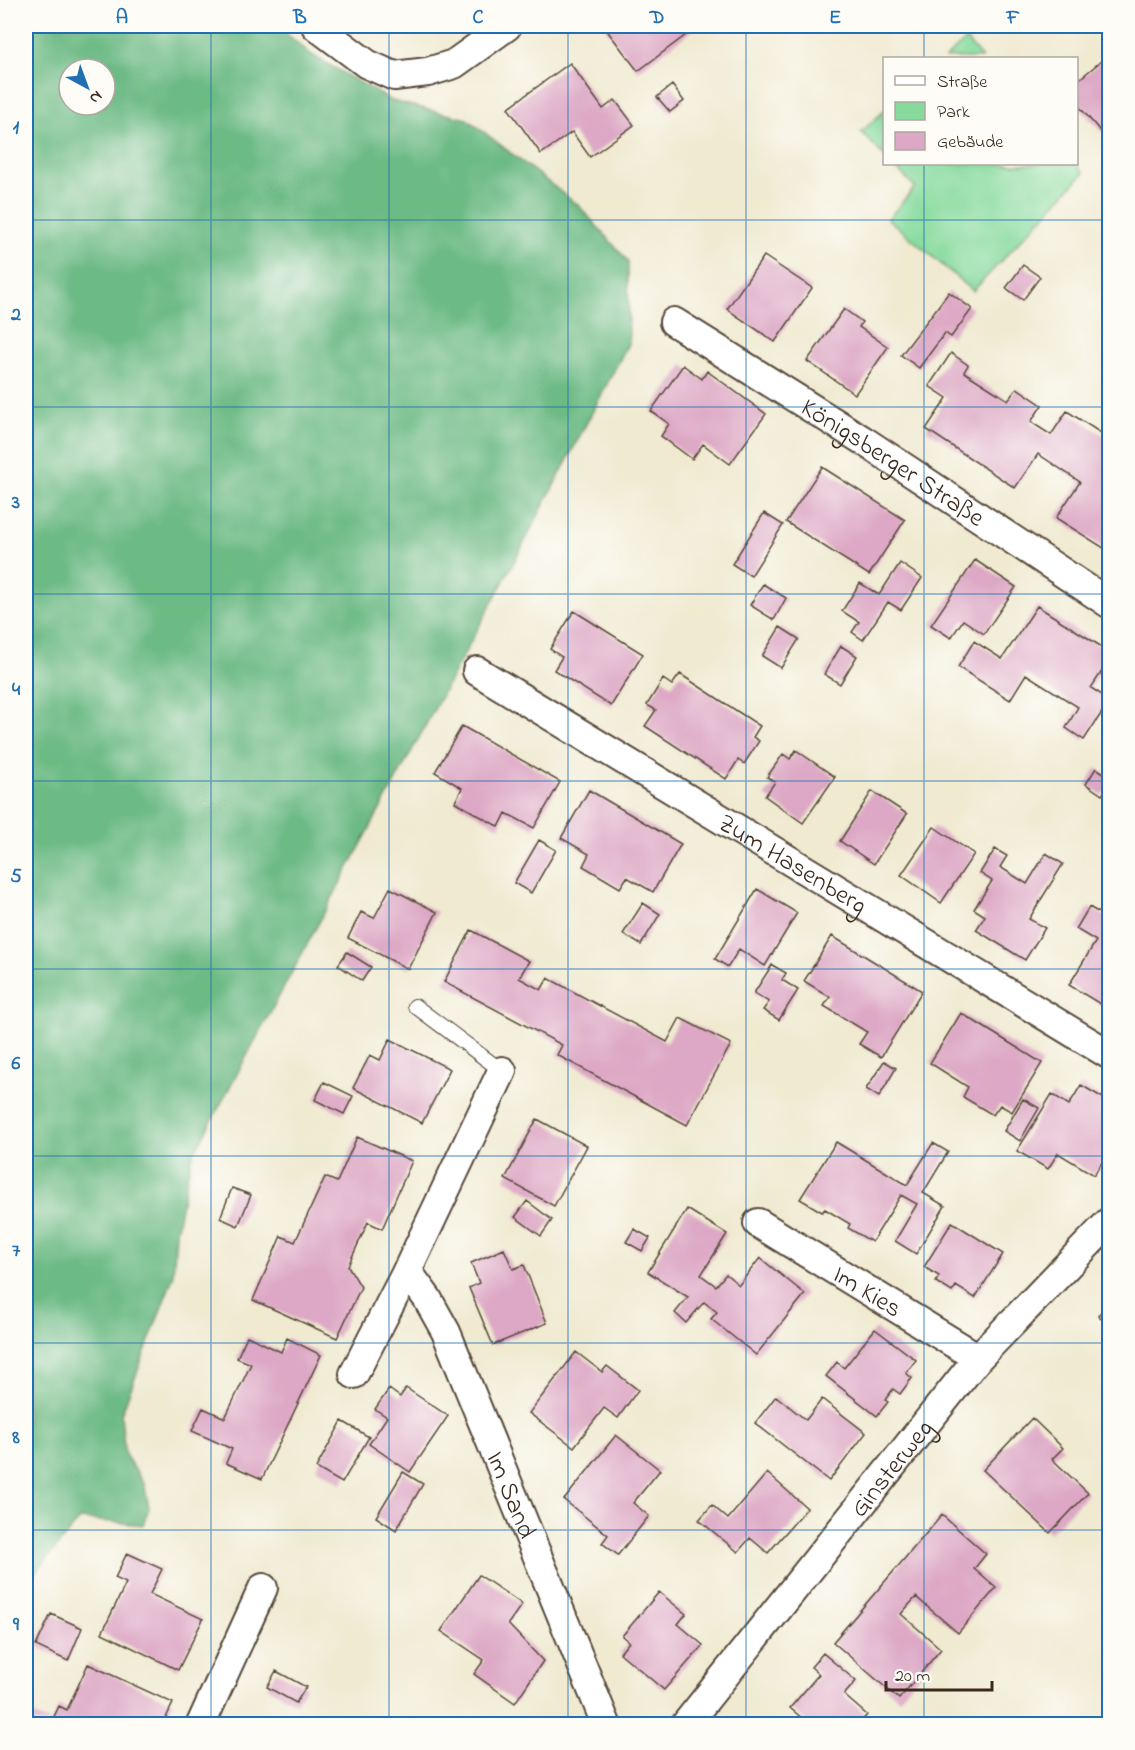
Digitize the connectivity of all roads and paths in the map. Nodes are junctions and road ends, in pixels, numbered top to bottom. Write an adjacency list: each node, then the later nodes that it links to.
1 (316, 26): 2 (street)
2 (507, 26)
3 (674, 322): 4 (street, Königsberger Straße)
4 (1110, 604)
5 (477, 671): 7 (street, Zum Hasenberg)
6 (415, 1006): 8 (lane)
7 (1110, 1055)
8 (502, 1071): 11 (street)
9 (1110, 1221): 12 (street, Ginsterweg)
10 (758, 1223): 12 (street, Im Kies)
11 (407, 1271): 13 (street); 16 (street, Im Sand)
12 (978, 1358): 17 (street, Ginsterweg)
13 (354, 1374)
14 (262, 1588): 15 (street)
15 (201, 1725)
16 (606, 1725)
17 (686, 1725)

